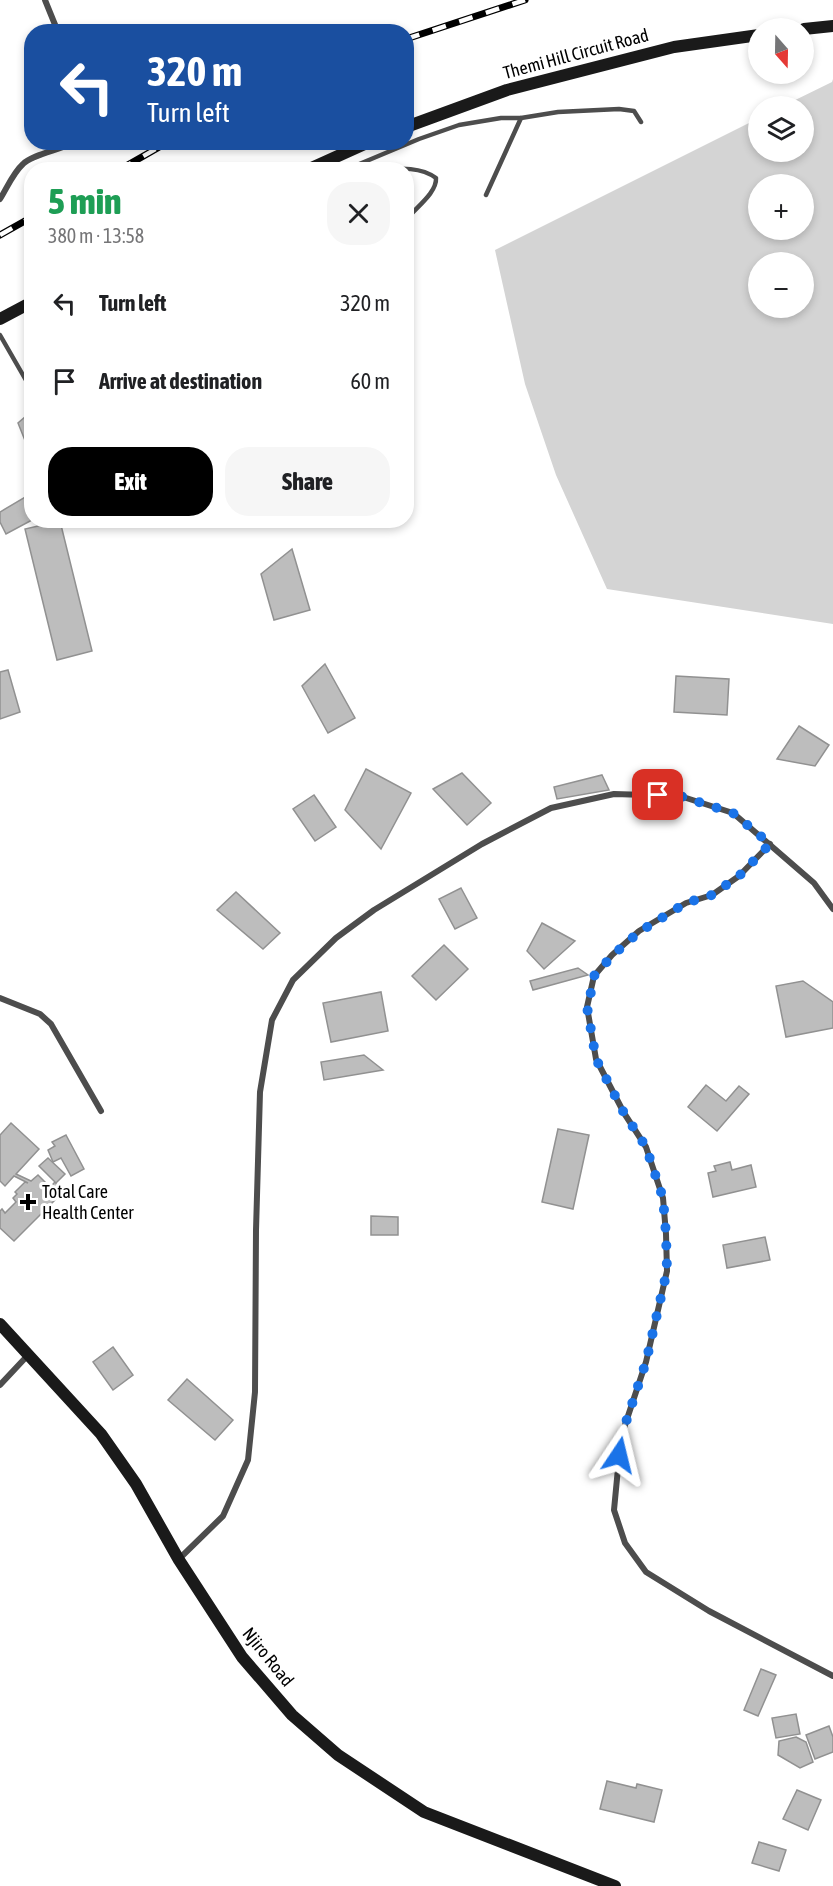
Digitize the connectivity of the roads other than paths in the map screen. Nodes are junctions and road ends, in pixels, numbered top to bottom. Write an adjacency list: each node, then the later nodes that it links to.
1 (45, 0): 2 (street)
2 (55, 24)
3 (833, 26): 4 (street)
4 (814, 28)
5 (748, 36): 8 (street, Themi Hill Circuit Road)
6 (521, 118): 7 (lane); 9 (lane); 18 (lane)
7 (641, 122)
8 (414, 124)
9 (414, 141)
10 (60, 150): 13 (street)
11 (351, 150): 14 (street)
12 (393, 150): 15 (lane)
13 (26, 162)
14 (325, 162)
15 (364, 162)
16 (24, 163): 19 (street)
17 (414, 170): 20 (lane)
18 (486, 195)
19 (0, 199)
20 (414, 211)
21 (24, 306): 22 (street)
22 (0, 319)
23 (0, 335): 24 (lane)
24 (24, 377)
25 (770, 844): 26 (street); 33 (street); 34 (street)
26 (830, 901): 27 (street)
27 (833, 909)
28 (0, 998): 29 (street)
29 (101, 1111)
30 (0, 1324): 31 (street, Njiro Road)
31 (29, 1354): 32 (street); 33 (street, Njiro Road)
32 (0, 1385)
33 (179, 1560): 35 (street, Njiro Road)
34 (833, 1676)
35 (615, 1886)

